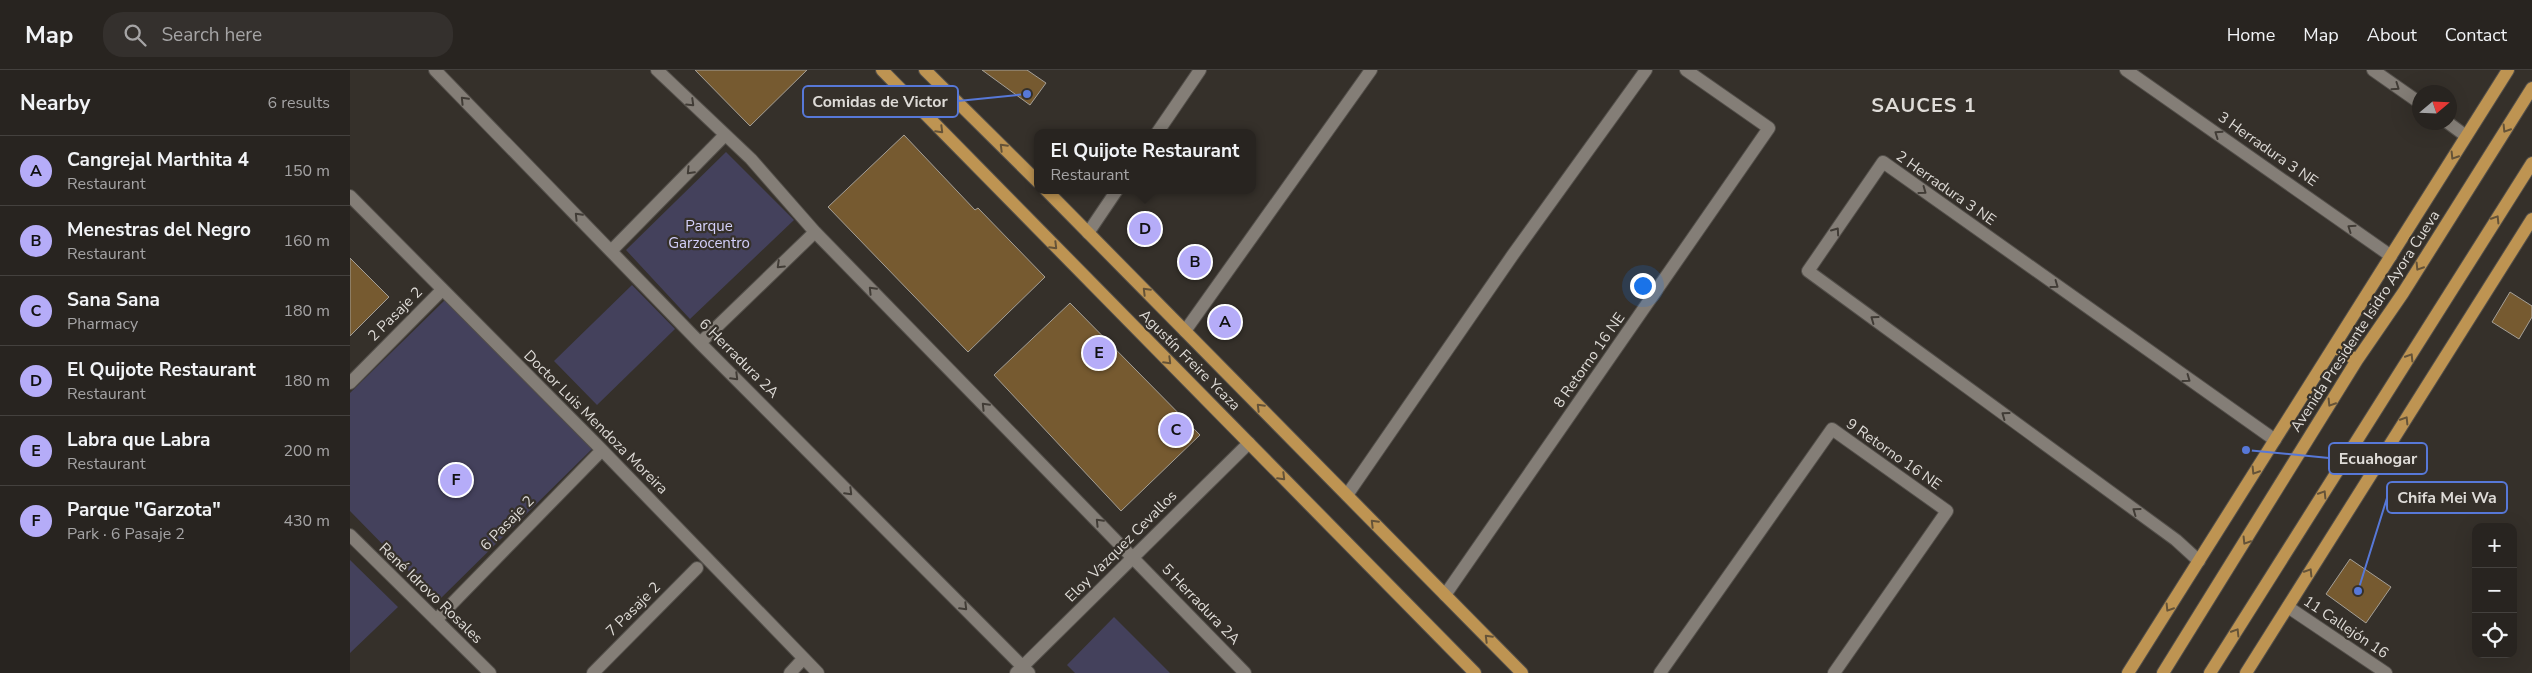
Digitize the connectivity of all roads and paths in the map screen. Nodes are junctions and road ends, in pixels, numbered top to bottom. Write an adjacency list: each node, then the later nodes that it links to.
1 (435, 70): 26 (street, 6 Herradura 2A, one-way to 1)
2 (657, 70): 16 (street, one-way to 16)
3 (882, 70): 35 (main road, Agustín Freire Ycaza, one-way to 35)
4 (925, 70): 19 (main road, one-way to 4)
5 (1200, 70): 14 (street)
6 (1371, 70): 29 (street)
7 (1646, 70): 37 (street)
8 (1686, 70): 42 (street, 8 Retorno 16 NE)
9 (2126, 70): 27 (street, 3 Herradura 3 NE, one-way to 9)
10 (2373, 70): 13 (street, one-way to 13)
11 (2508, 70): 17 (main road, Avenida Presidente Isidro Ayora Cueva)
12 (2532, 88): 32 (main road, Avenida Presidente Isidro Ayora Cueva, one-way to 32)
13 (2412, 97)
14 (1160, 129)
15 (2457, 129): 17 (street)
16 (724, 136): 24 (street); 26 (street, one-way to 26)
17 (2466, 136): 27 (main road, Avenida Presidente Isidro Ayora Cueva, one-way to 27)
18 (2532, 163): 58 (main road, one-way to 18)
19 (1034, 178)
20 (1050, 194): 25 (main road, Agustín Freire Ycaza)
21 (1114, 194): 25 (street)
22 (350, 196): 28 (street, Doctor Luis Mendoza Moreira)
23 (2532, 219): 43 (main road, one-way to 23)
24 (815, 232): 30 (street, one-way to 30); 39 (street, one-way to 24)
25 (1088, 233): 29 (main road, Agustín Freire Ycaza, one-way to 25)
26 (612, 250): 30 (street, 6 Herradura 2A)
27 (2391, 256): 31 (main road, Avenida Presidente Isidro Ayora Cueva)
28 (442, 290): 33 (street, 2 Pasaje 2); 36 (street, Doctor Luis Mendoza Moreira)
29 (1184, 331): 37 (main road, Agustín Freire Ycaza, one-way to 29)
30 (700, 342): 46 (street, 6 Herradura 2A, one-way to 46)
31 (2334, 347): 32 (main road); 34 (main road, Avenida Presidente Isidro Ayora Cueva)
32 (2357, 360): 57 (main road, Avenida Presidente Isidro Ayora Cueva, one-way to 57)
33 (350, 383)
34 (2275, 440): 40 (main road, Avenida Presidente Isidro Ayora Cueva, one-way to 40); 40 (street, 2 Herradura 3 NE, one-way to 34)
35 (1249, 443): 39 (street, Eloy Vazquez Cevallos); 52 (main road, Agustín Freire Ycaza, one-way to 52)
36 (602, 450): 44 (street, 6 Pasaje 2); 45 (street, Doctor Luis Mendoza Moreira)
37 (1347, 495): 42 (main road, Agustín Freire Ycaza, one-way to 37)
38 (350, 535): 44 (street, René Idrovo Rosales)
39 (1133, 557): 46 (street, Eloy Vazquez Cevallos); 51 (street, 5 Herradura 2A)
40 (2199, 561): 56 (main road, Avenida Presidente Isidro Ayora Cueva, one-way to 56)
41 (697, 568): 48 (street, 7 Pasaje 2)
42 (1445, 595): 53 (main road, Agustín Freire Ycaza, one-way to 42)
43 (2288, 607): 59 (main road); 60 (street, 11 Callejón 16)
44 (436, 620): 47 (street, René Idrovo Rosales)
45 (804, 659): 49 (street); 50 (street, Doctor Luis Mendoza Moreira)
46 (1023, 671)
47 (490, 673)
48 (593, 673)
49 (790, 673)
50 (818, 673)
51 (1245, 673)
52 (1475, 673)
53 (1522, 673)
54 (1660, 673): 55 (street, 9 Retorno 16 NE)
55 (1834, 673)
56 (2128, 673)
57 (2163, 673)
58 (2210, 673)
59 (2246, 673)
60 (2386, 673)

